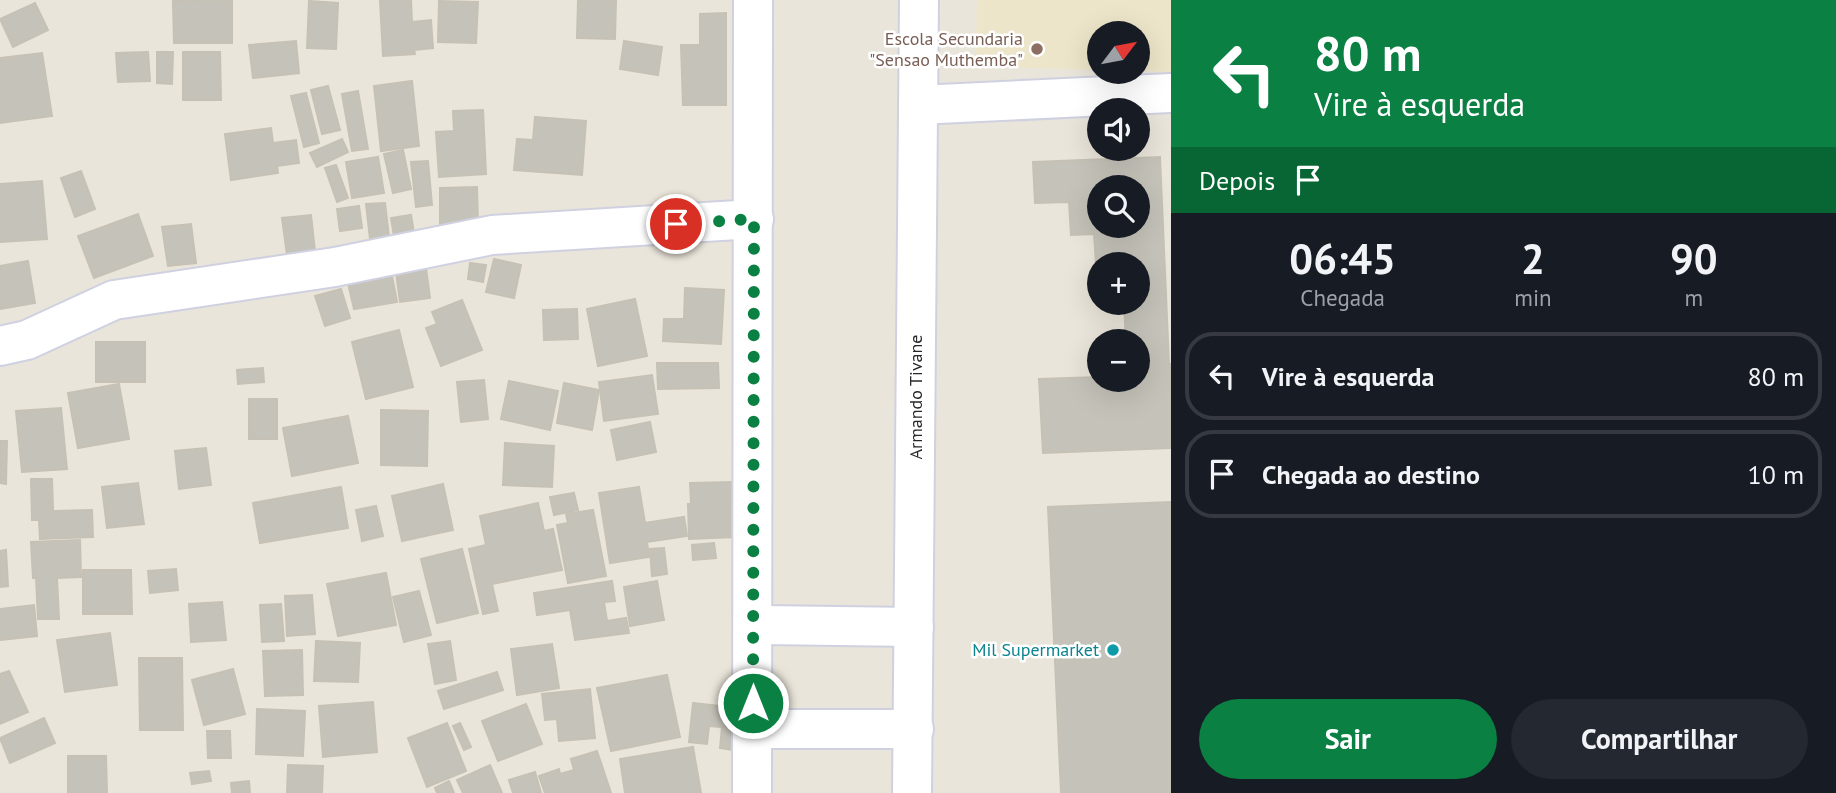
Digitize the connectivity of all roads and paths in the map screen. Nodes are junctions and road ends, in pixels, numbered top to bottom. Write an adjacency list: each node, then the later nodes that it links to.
1 (753, 0): 5 (street)
2 (919, 0): 4 (street, Armando Tivane)
3 (1171, 93): 4 (street)
4 (918, 105): 8 (street, Armando Tivane)
5 (754, 219): 6 (street); 7 (street)
6 (0, 346)
7 (753, 625): 8 (street); 9 (street)
8 (914, 627): 10 (street, Armando Tivane)
9 (753, 729): 10 (street); 11 (street)
10 (914, 729): 12 (street, Armando Tivane)
11 (752, 793)
12 (912, 793)

